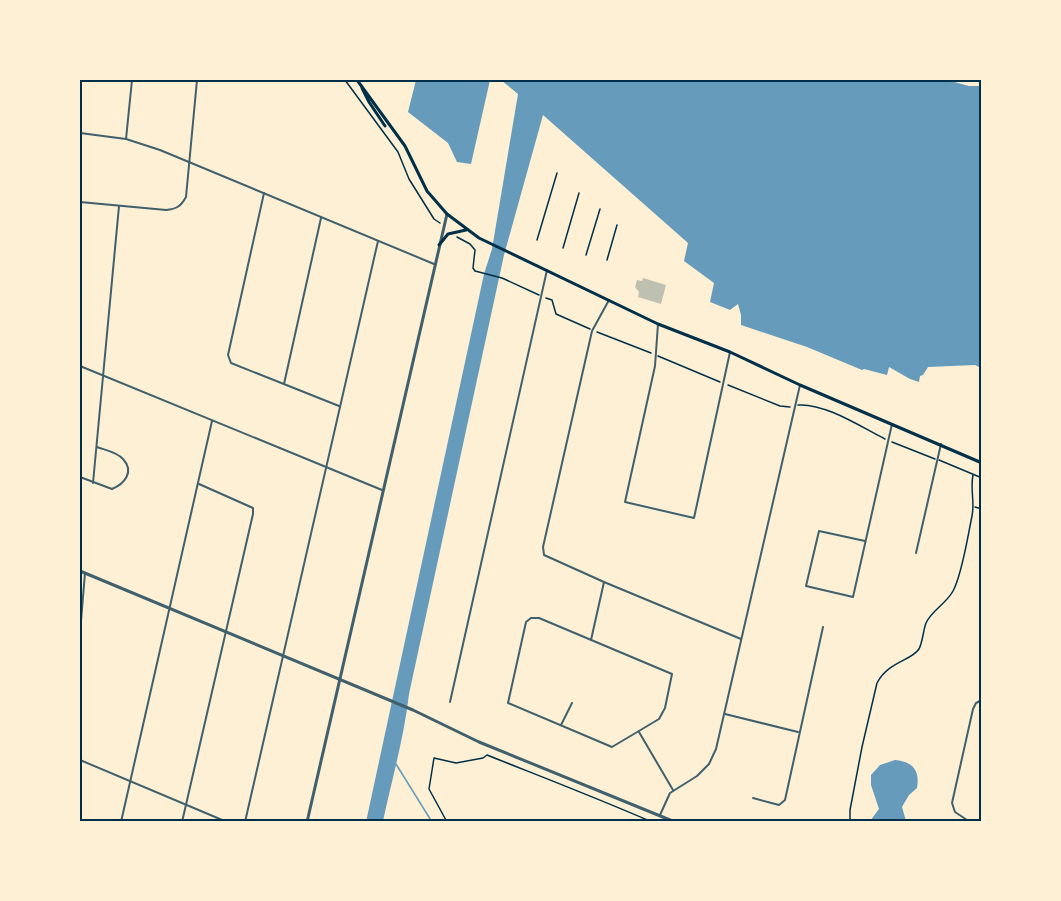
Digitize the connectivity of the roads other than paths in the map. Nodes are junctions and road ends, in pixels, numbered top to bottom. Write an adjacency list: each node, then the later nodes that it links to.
1 (132, 80): 6 (street)
2 (197, 80): 7 (street)
3 (358, 80): 4 (main road); 11 (main road)
4 (385, 126)
5 (80, 133): 6 (street)
6 (126, 139): 7 (street)
7 (189, 161): 8 (street); 10 (street)
8 (264, 193): 12 (street); 23 (street)
9 (80, 202): 10 (street)
10 (119, 206): 22 (street)
11 (447, 214): 13 (main road); 15 (street)
12 (321, 218): 14 (street); 23 (street)
13 (466, 230): 15 (main road); 17 (main road)
14 (378, 241): 16 (street); 25 (street)
15 (439, 245): 16 (street)
16 (434, 264): 35 (street)
17 (547, 270): 18 (main road); 50 (street)
18 (609, 300): 19 (main road); 40 (street)
19 (658, 324): 20 (main road); 20 (street)
20 (730, 352): 24 (main road)
21 (80, 366): 22 (street)
22 (103, 376): 26 (street); 29 (street)
23 (284, 384): 25 (street)
24 (800, 385): 27 (main road); 45 (street)
25 (340, 407): 31 (street)
26 (212, 421): 31 (street); 34 (street)
27 (892, 424): 28 (main road); 36 (street)
28 (941, 444): 30 (main road); 37 (street)
29 (96, 447): 33 (street); 33 (street)
30 (981, 463)
31 (326, 467): 35 (street); 47 (street)
32 (80, 477): 33 (street)
33 (93, 483)
34 (198, 484): 41 (street); 43 (street)
35 (384, 490): 48 (street)
36 (865, 541): 36 (street)
37 (916, 553)
38 (80, 571): 39 (street)
39 (85, 573): 41 (street); 44 (street)
40 (604, 582): 45 (street); 46 (street)
41 (170, 609): 43 (street); 57 (street)
42 (823, 627): 55 (street)
43 (226, 632): 47 (street); 60 (street)
44 (80, 633)
45 (741, 639): 52 (street)
46 (591, 640): 53 (street); 54 (street)
47 (283, 656): 48 (street); 65 (street)
48 (340, 679): 61 (street); 66 (street)
49 (981, 700): 68 (street)
50 (450, 702)
51 (573, 703): 53 (street)
52 (725, 714): 55 (street); 58 (street)
53 (561, 726): 54 (street)
54 (639, 732): 58 (street)
55 (799, 732): 59 (street)
56 (80, 760): 57 (street)
57 (130, 781): 60 (street); 62 (street)
58 (673, 790): 61 (street)
59 (753, 798)
60 (186, 804): 63 (street); 64 (street)
61 (660, 815): 67 (street)
62 (121, 822)
63 (182, 822)
64 (227, 822)
65 (244, 822)
66 (307, 822)
67 (675, 822)
68 (970, 822)

